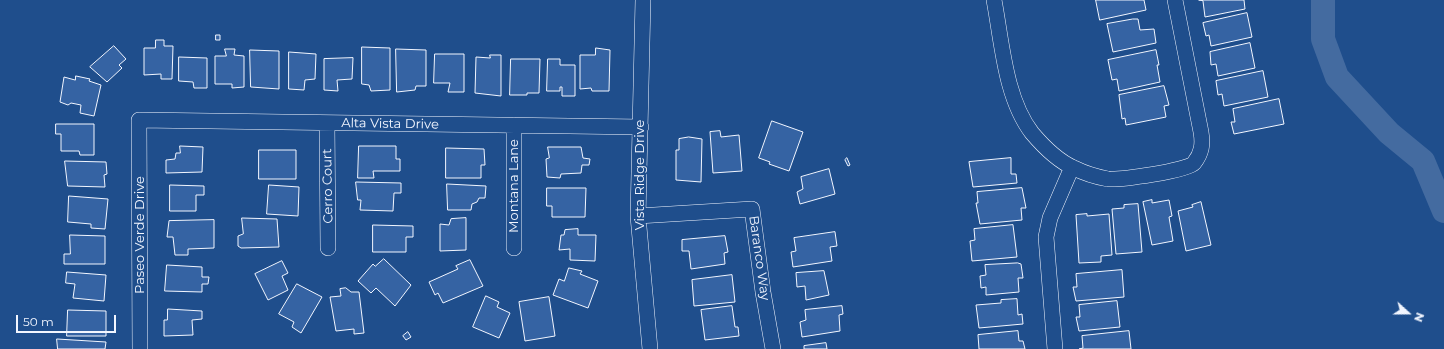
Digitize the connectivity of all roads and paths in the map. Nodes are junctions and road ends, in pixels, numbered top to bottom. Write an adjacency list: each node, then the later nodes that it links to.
1 (643, 0): 7 (street, Vista Ridge Drive)
2 (994, 0): 8 (street)
3 (1175, 0): 8 (street)
4 (139, 120): 5 (street, Alta Vista Drive); 12 (street, Paseo Verde Drive)
5 (327, 123): 6 (street, Alta Vista Drive); 10 (street, Cerro Court)
6 (514, 125): 7 (street, Alta Vista Drive); 11 (street, Montana Lane)
7 (640, 126): 9 (street, Vista Ridge Drive)
8 (1072, 167): 15 (street)
9 (638, 216): 13 (street, Vista Ridge Drive); 14 (street, Baranco Way)
10 (328, 248)
11 (514, 248)
12 (140, 349)
13 (650, 349)
14 (773, 349)
15 (1055, 349)

